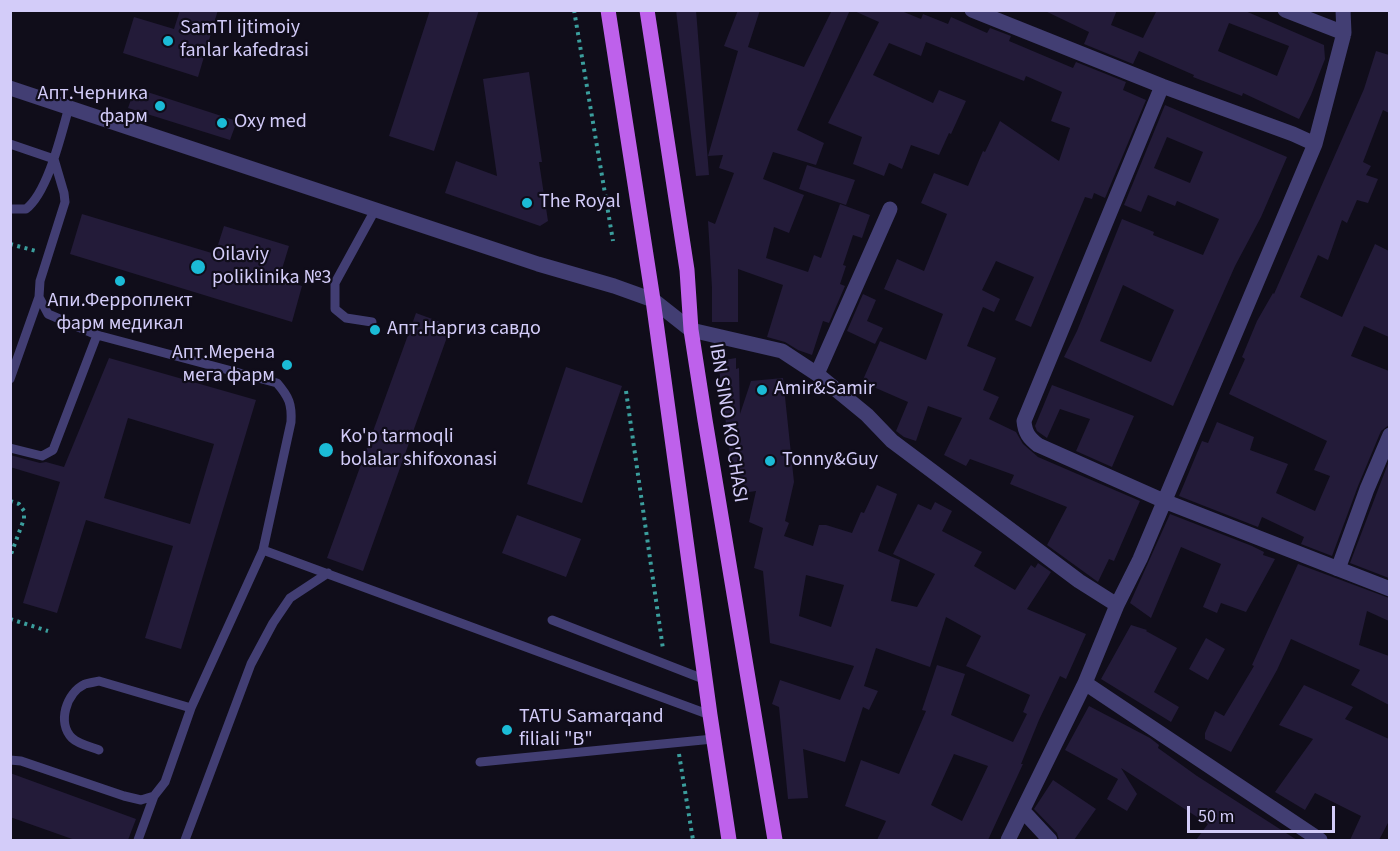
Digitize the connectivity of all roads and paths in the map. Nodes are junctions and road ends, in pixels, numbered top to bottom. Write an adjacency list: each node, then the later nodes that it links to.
1 (574, 10): 17 (path)
2 (608, 10): 21 (main road)
3 (647, 10): 23 (main road, IBN SINO KO'CHASI)
4 (972, 10): 8 (street)
5 (1285, 10): 7 (street)
6 (1343, 10): 7 (street)
7 (1344, 33): 12 (street)
8 (1162, 86): 12 (street); 31 (street)
9 (10, 88): 10 (street)
10 (69, 108): 13 (lane); 16 (street)
11 (10, 144): 13 (lane)
12 (1315, 144): 31 (street)
13 (54, 159): 14 (lane); 19 (lane)
14 (10, 209)
15 (890, 209): 25 (street)
16 (375, 210): 21 (street); 22 (lane)
17 (613, 241)
18 (10, 244): 19 (path)
19 (48, 255): 20 (lane)
20 (39, 297): 24 (lane); 26 (lane)
21 (653, 300): 23 (street); 42 (main road)
22 (372, 322)
23 (691, 330): 25 (street); 57 (main road, IBN SINO KO'CHASI)
24 (97, 335): 29 (lane); 32 (lane)
25 (817, 374): 37 (street)
26 (10, 379)
27 (626, 391): 41 (path)
28 (1389, 435): 34 (street)
29 (10, 448)
30 (10, 501): 33 (path)
31 (1164, 501): 34 (street); 37 (street)
32 (263, 550): 35 (lane); 44 (lane)
33 (10, 557)
34 (1338, 569): 36 (street)
35 (328, 573): 45 (lane); 54 (lane)
36 (1389, 589)
37 (1117, 605): 43 (street)
38 (10, 619): 40 (path)
39 (552, 620): 41 (lane)
40 (48, 631)
41 (665, 664): 42 (lane)
42 (706, 680): 45 (main road)
43 (1085, 683): 52 (street); 60 (street)
44 (191, 708): 48 (lane); 51 (lane)
45 (710, 715): 46 (main road)
46 (713, 739): 47 (lane); 56 (main road)
47 (677, 742): 50 (lane); 55 (path)
48 (99, 750)
49 (10, 760): 51 (lane)
50 (480, 762)
51 (154, 796): 53 (lane)
52 (1023, 811): 58 (street); 59 (street)
53 (138, 840)
54 (185, 840)
55 (693, 840)
56 (729, 840)
57 (775, 840)
58 (1008, 840)
59 (1050, 840)
60 (1320, 840)

